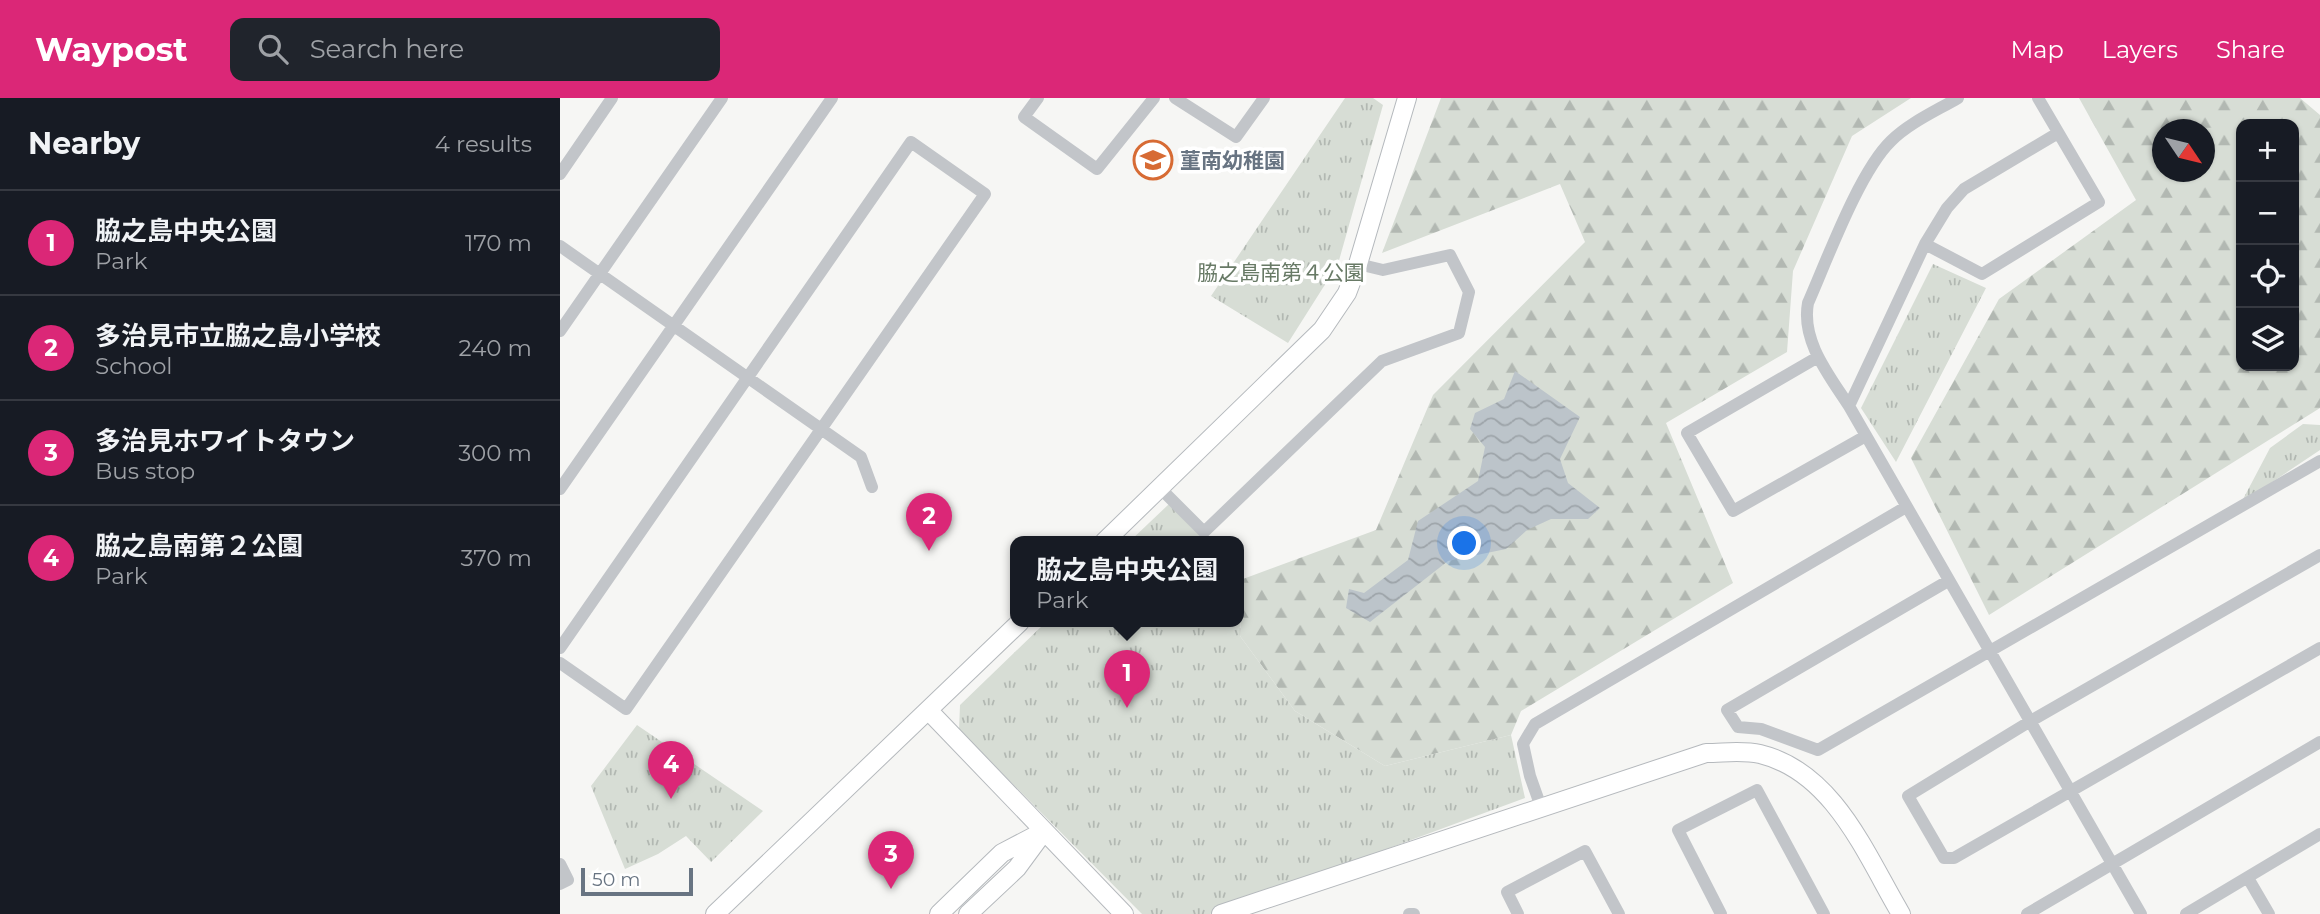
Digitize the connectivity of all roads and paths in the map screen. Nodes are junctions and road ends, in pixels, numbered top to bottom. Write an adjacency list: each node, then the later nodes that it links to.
1 (612, 98): 12 (street)
2 (722, 98): 16 (street)
3 (832, 98): 17 (street)
4 (1038, 98): 5 (street)
5 (1154, 98)
6 (1175, 98): 7 (street)
7 (1264, 98)
8 (1407, 98): 15 (street)
9 (1958, 98): 19 (street)
10 (2038, 98): 11 (street)
11 (2058, 134): 13 (street); 13 (street)
12 (560, 174)
13 (1925, 244): 21 (street)
14 (560, 246): 16 (street)
15 (1358, 264): 26 (street); 26 (street)
16 (600, 274): 17 (street); 18 (street)
17 (674, 325): 20 (street); 27 (street)
18 (560, 331)
19 (1818, 357): 21 (street); 23 (street)
20 (747, 379): 22 (street); 22 (street); 33 (street)
21 (1849, 406): 23 (street)
22 (822, 429): 25 (street); 36 (street)
23 (1864, 437): 28 (street)
24 (2320, 461): 35 (street)
25 (872, 487)
26 (1160, 488): 29 (street)
27 (560, 489)
28 (1906, 507): 31 (street); 41 (street)
29 (1110, 536)
30 (2320, 555): 38 (street)
31 (1948, 580): 35 (street); 35 (street)
32 (1015, 627): 37 (street)
33 (560, 648)
34 (2320, 648): 40 (street)
35 (1990, 652): 38 (street)
36 (560, 663)
37 (928, 710): 42 (street); 48 (street)
38 (2029, 722): 40 (street); 40 (street)
39 (2320, 742): 45 (street)
40 (2071, 793): 45 (street)
41 (1541, 807): 52 (street); 57 (street)
42 (1044, 831): 49 (street); 50 (street); 51 (street)
43 (2320, 834): 46 (street)
44 (560, 864): 47 (street)
45 (2113, 864): 58 (street); 59 (street)
46 (2248, 878): 60 (street); 61 (street)
47 (560, 884)
48 (715, 914)
49 (939, 914)
50 (968, 914)
51 (1124, 914)
52 (1221, 914)
53 (1518, 914): 54 (street)
54 (1619, 914)
55 (1721, 914): 56 (street)
56 (1824, 914)
57 (1901, 914)
58 (2026, 914)
59 (2141, 914)
60 (2186, 914)
61 (2269, 914)

